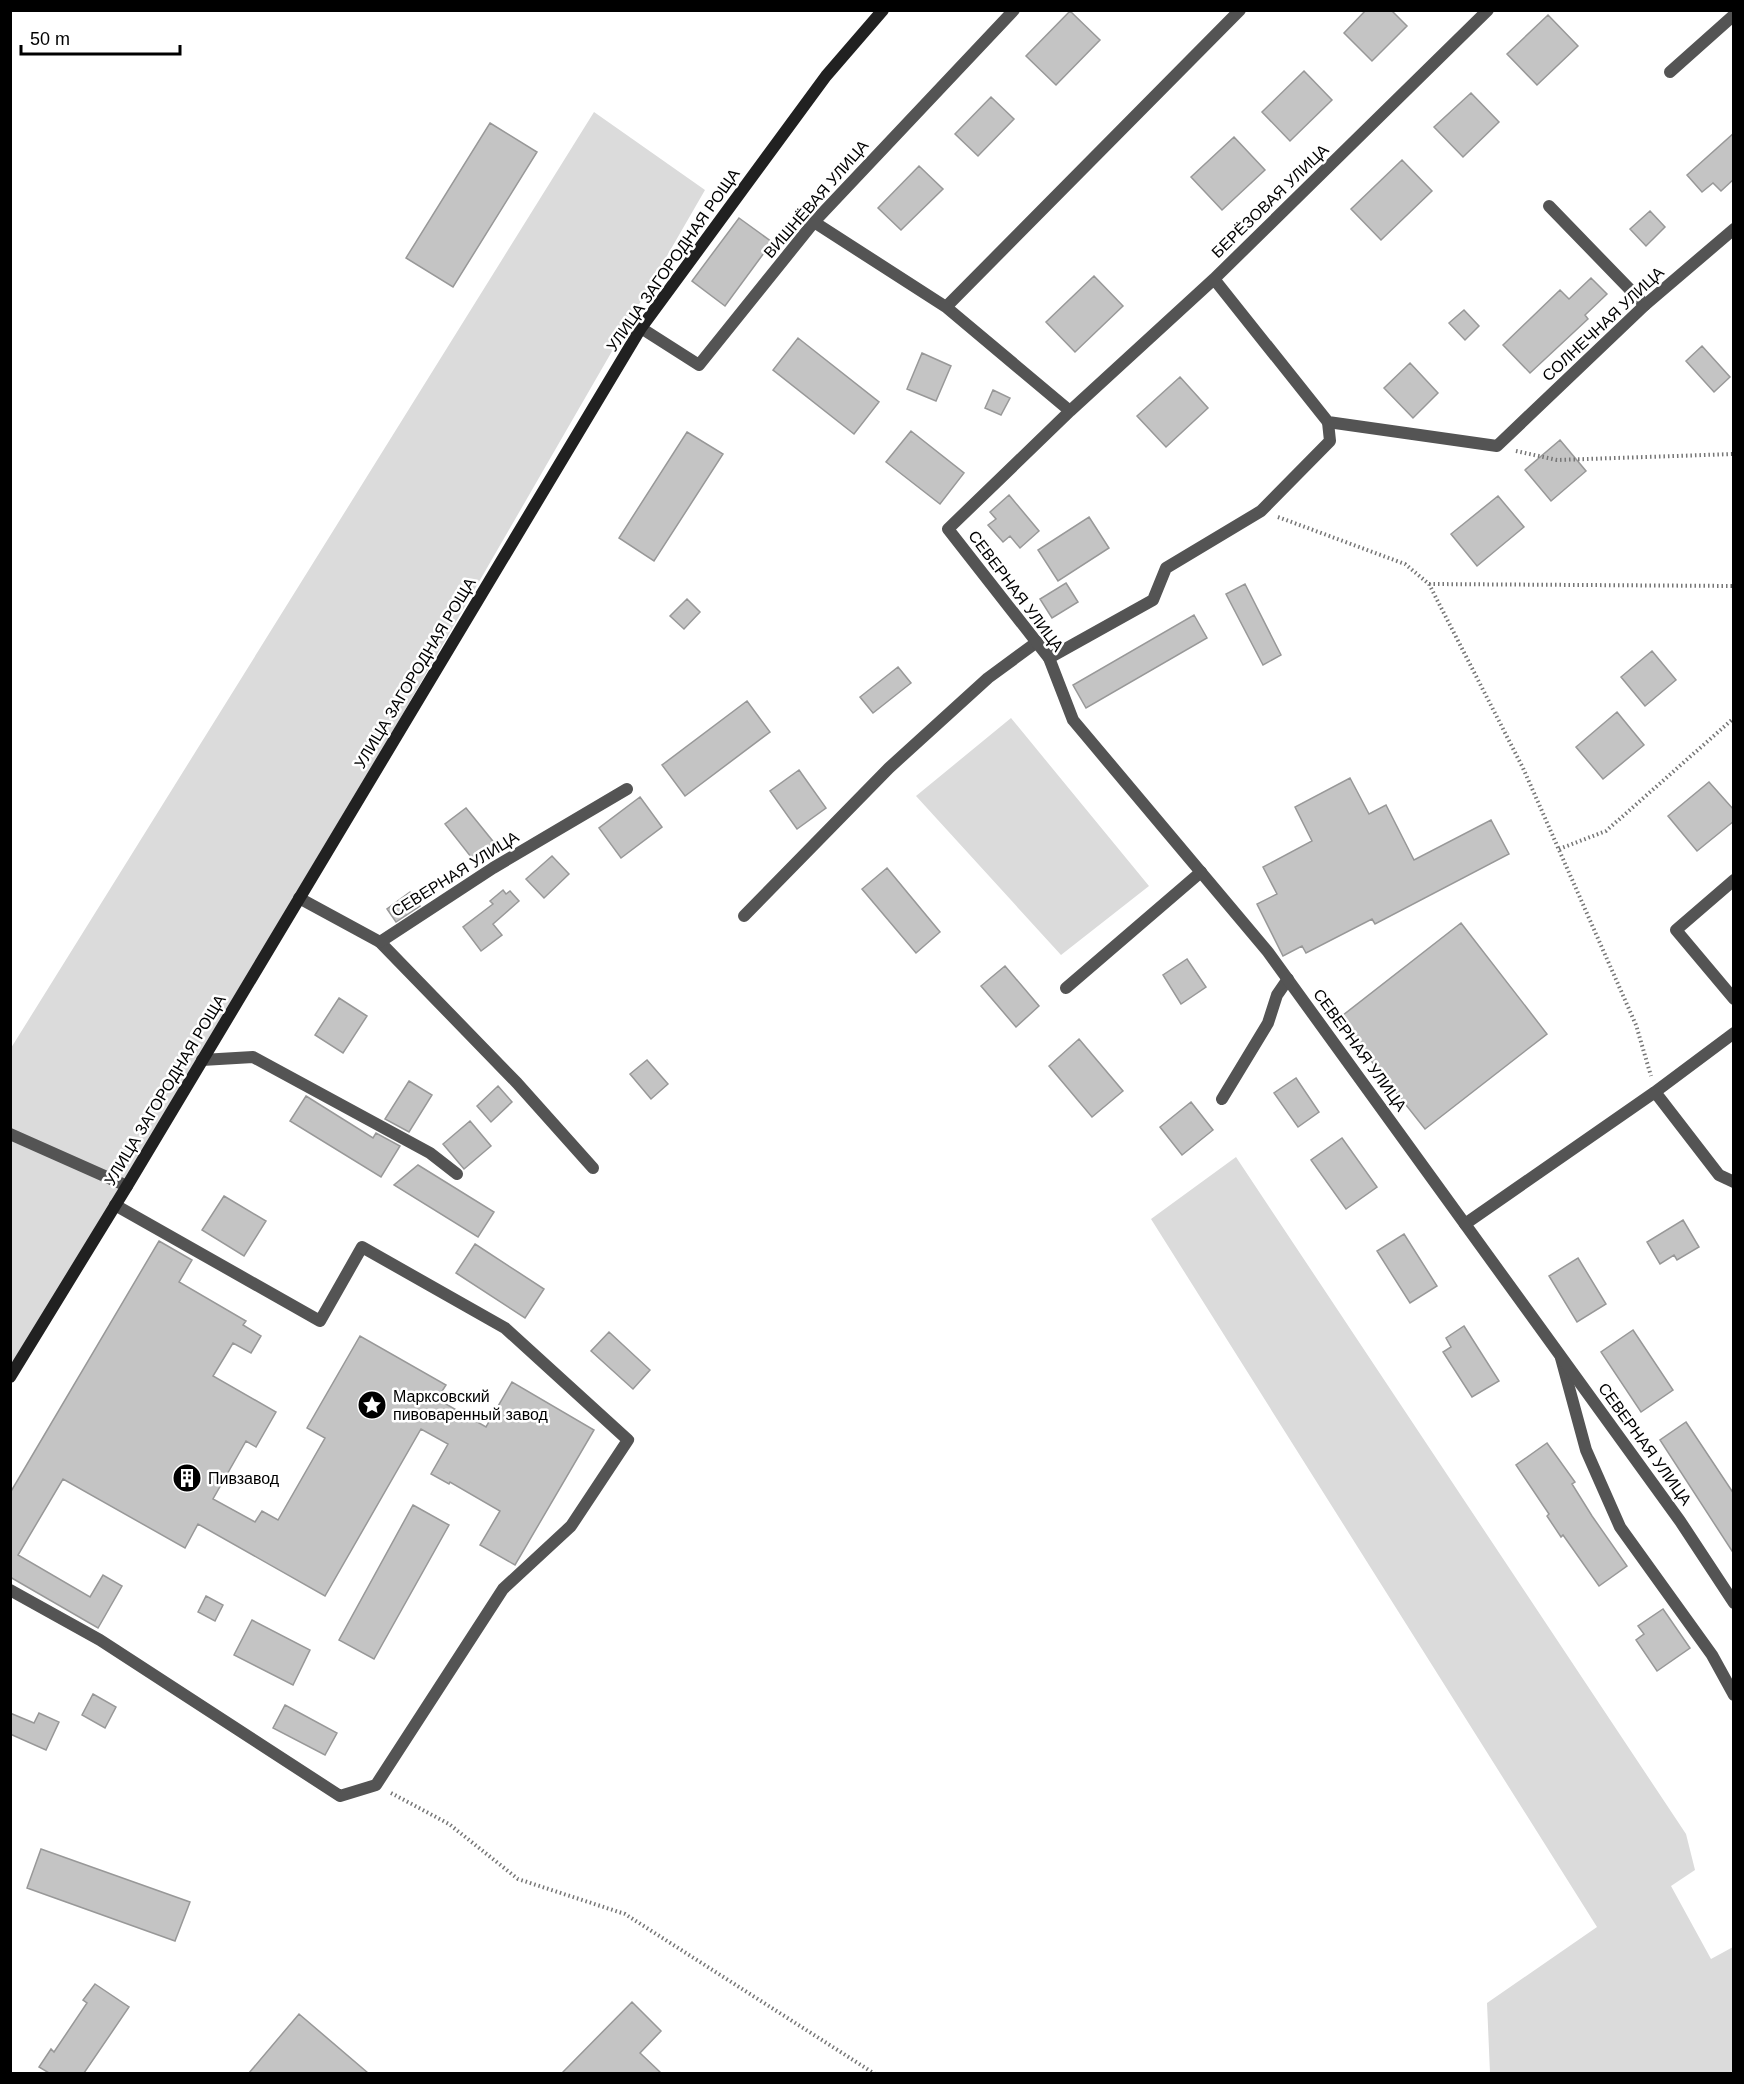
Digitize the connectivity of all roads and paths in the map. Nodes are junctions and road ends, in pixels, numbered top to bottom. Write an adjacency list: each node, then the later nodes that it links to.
1 (883, 10): 13 (street, УЛИЦА ЗАГОРОДНАЯ РОЩА)
2 (1014, 10): 8 (street, ВИШНЁВАЯ УЛИЦА)
3 (1240, 10): 12 (street)
4 (1488, 10): 10 (street, БЕРЁЗОВАЯ УЛИЦА)
5 (1734, 15): 6 (street)
6 (1670, 72)
7 (1549, 206): 11 (street)
8 (814, 222): 12 (street); 13 (street, ВИШНЁВАЯ УЛИЦА)
9 (1734, 229): 11 (street, СОЛНЕЧНАЯ УЛИЦА)
10 (1214, 279): 14 (street, БЕРЁЗОВАЯ УЛИЦА); 15 (street)
11 (1645, 305): 16 (street, СОЛНЕЧНАЯ УЛИЦА)
12 (946, 307): 14 (street)
13 (641, 328): 29 (street, УЛИЦА ЗАГОРОДНАЯ РОЩА)
14 (1070, 411): 19 (street, БЕРЁЗОВАЯ УЛИЦА)
15 (1328, 422): 16 (street); 18 (street)
16 (1497, 446): 17 (path)
17 (1734, 454)
18 (1261, 511): 20 (path); 23 (street)
19 (948, 529): 22 (street, СЕВЕРНАЯ УЛИЦА)
20 (1429, 584): 21 (path); 26 (path)
21 (1734, 586)
22 (1037, 642): 23 (street, СЕВЕРНАЯ УЛИЦА); 30 (street)
23 (1049, 658): 27 (street, СЕВЕРНАЯ УЛИЦА)
24 (1734, 718): 26 (path)
25 (627, 789): 31 (street, СЕВЕРНАЯ УЛИЦА)
26 (1559, 849): 37 (path)
27 (1202, 873): 32 (street, СЕВЕРНАЯ УЛИЦА); 33 (street)
28 (1734, 880): 34 (street)
29 (299, 898): 31 (street); 36 (street, УЛИЦА ЗАГОРОДНАЯ РОЩА)
30 (744, 916)
31 (380, 942): 40 (street)
32 (1288, 978): 38 (street); 45 (street, СЕВЕРНАЯ УЛИЦА)
33 (1065, 988)
34 (1734, 999)
35 (1734, 1033): 37 (street)
36 (202, 1060): 41 (street); 43 (street, УЛИЦА ЗАГОРОДНАЯ РОЩА)
37 (1655, 1092): 42 (street); 45 (street)
38 (1222, 1099)
39 (10, 1134): 43 (street)
40 (592, 1168)
41 (457, 1174)
42 (1734, 1182)
43 (127, 1186): 44 (street, УЛИЦА ЗАГОРОДНАЯ РОЩА)
44 (115, 1205): 47 (street, УЛИЦА ЗАГОРОДНАЯ РОЩА); 51 (street)
45 (1465, 1224): 46 (street, СЕВЕРНАЯ УЛИЦА)
46 (1561, 1356): 49 (street, СЕВЕРНАЯ УЛИЦА); 50 (street)
47 (10, 1377)
48 (10, 1590): 51 (street)
49 (1734, 1604)
50 (1734, 1695)
51 (376, 1785): 52 (path)
52 (875, 2073)

